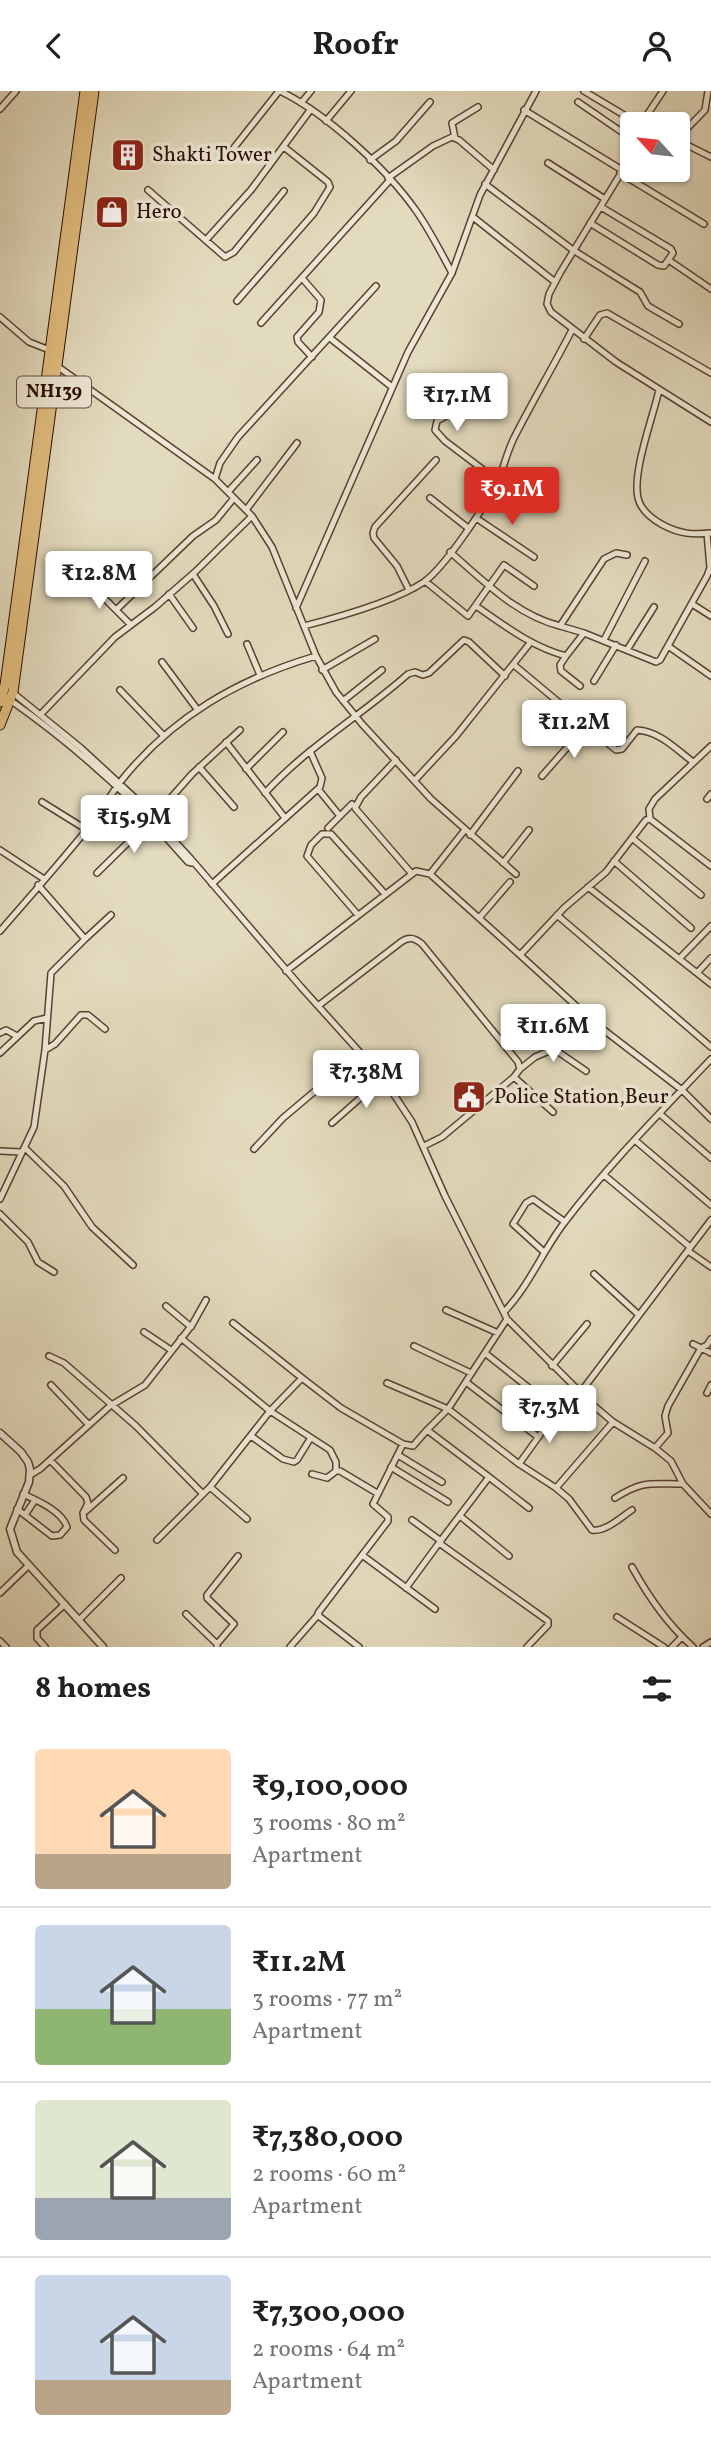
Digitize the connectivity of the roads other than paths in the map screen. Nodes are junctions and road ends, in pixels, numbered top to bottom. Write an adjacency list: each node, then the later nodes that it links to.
1 (16, 91): 16 (street)
2 (85, 91): 59 (highway, NH139)
3 (94, 91): 59 (highway, NH139)
4 (279, 91): 14 (street); 27 (street)
5 (311, 91): 14 (street)
6 (351, 91): 21 (street)
7 (536, 91): 18 (street)
8 (584, 91): 11 (street)
9 (663, 91): 20 (street)
10 (708, 91): 22 (street)
11 (592, 93): 19 (street)
12 (430, 102): 29 (street)
13 (578, 102): 23 (street)
14 (301, 103): 17 (street)
15 (478, 107): 24 (street)
16 (0, 109)
17 (311, 109): 21 (street); 25 (street)
18 (524, 110): 31 (street); 32 (street)
19 (621, 112)
20 (648, 112)
21 (326, 121): 29 (street)
22 (690, 126)
23 (620, 131)
24 (456, 138): 31 (street); 34 (street)
25 (284, 146): 44 (street); 52 (street)
26 (690, 146): 28 (street)
27 (229, 154)
28 (711, 157)
29 (370, 160): 34 (street)
30 (548, 163): 39 (street)
31 (494, 170): 36 (street)
32 (620, 171)
33 (620, 174): 39 (street)
34 (389, 179): 47 (street); 48 (street)
35 (637, 182): 43 (street)
36 (485, 184): 41 (street); 45 (street)
37 (148, 190): 44 (street)
38 (284, 191): 44 (street)
39 (605, 199): 40 (street)
40 (601, 207): 42 (street); 46 (street)
41 (473, 217): 47 (street); 49 (street)
42 (590, 223): 45 (street); 46 (street)
43 (705, 224)
44 (206, 240)
45 (573, 250): 49 (street); 55 (street)
46 (670, 261): 51 (street)
47 (452, 273): 64 (street)
48 (302, 278): 54 (street); 60 (street)
49 (555, 282): 56 (street)
50 (376, 286): 57 (street)
51 (711, 289)
52 (237, 300)
53 (0, 317): 59 (street)
54 (261, 323)
55 (679, 324)
56 (572, 330): 58 (street); 71 (street)
57 (330, 338): 60 (street); 64 (street)
58 (584, 339): 62 (street); 65 (street)
59 (55, 352): 61 (highway, NH139); 81 (highway, NH139)
60 (312, 357): 70 (street)
61 (57, 366): 70 (street); 81 (highway, NH139)
62 (711, 373)
63 (480, 386): 71 (street)
64 (392, 387): 95 (street)
65 (659, 390): 66 (street); 79 (street)
66 (711, 422)
67 (296, 443): 75 (street)
68 (257, 460): 72 (street)
69 (436, 460): 90 (street)
70 (215, 479): 72 (street)
71 (498, 481): 77 (street)
72 (228, 492): 73 (street)
73 (234, 498): 75 (street); 96 (street)
74 (430, 498): 78 (street)
75 (246, 510): 76 (street)
76 (251, 516): 85 (street); 95 (street)
77 (476, 518): 78 (street); 83 (street)
78 (468, 528): 80 (street)
79 (709, 533): 92 (street)
80 (450, 552): 87 (street); 88 (street)
81 (27, 554): 123 (highway, NH139)
82 (627, 555): 99 (street)
83 (534, 557)
84 (645, 561): 105 (street)
85 (192, 574): 91 (street); 103 (street)
86 (85, 579): 96 (street)
87 (425, 581): 90 (street); 93 (street)
88 (489, 586): 89 (street); 93 (street); 99 (street)
89 (534, 586)
90 (408, 590): 100 (street)
91 (169, 594): 98 (street); 101 (street)
92 (692, 604): 97 (street); 109 (street)
93 (476, 606): 106 (street)
94 (654, 607): 110 (street)
95 (296, 608): 100 (street)
96 (116, 610): 98 (street)
97 (711, 615)
98 (131, 625): 126 (street)
99 (560, 626): 102 (street)
100 (304, 627): 111 (street)
101 (193, 628)
102 (584, 633): 105 (street); 112 (street)
103 (228, 634)
104 (375, 639): 115 (street)
105 (604, 640): 108 (street)
106 (530, 643): 112 (street); 114 (street)
107 (247, 644): 117 (street)
108 (616, 645): 110 (street); 120 (street)
109 (667, 646): 110 (street); 119 (street)
110 (627, 650)
111 (316, 656): 115 (street); 117 (street)
112 (566, 656): 121 (street)
113 (162, 662): 125 (street)
114 (514, 665): 118 (street); 129 (street)
115 (322, 670): 124 (street)
116 (382, 670): 124 (street)
117 (260, 675): 125 (street)
118 (505, 676): 127 (street); 142 (street)
119 (711, 676)
120 (594, 681)
121 (580, 686)
122 (120, 690): 132 (street)
123 (5, 693): 126 (street); 128 (highway, NH139); 143 (street)
124 (344, 701): 127 (street)
125 (197, 709): 132 (street)
126 (41, 714): 143 (street)
127 (356, 716): 135 (street); 136 (street)
128 (0, 725)
129 (586, 726): 137 (street); 141 (street)
130 (240, 730): 133 (street)
131 (283, 733): 139 (street)
132 (164, 736): 143 (street)
133 (226, 742): 138 (street); 139 (street)
134 (711, 746): 137 (street)
135 (310, 751): 144 (street); 145 (street)
136 (396, 760): 142 (street); 163 (street)
137 (693, 762): 151 (street)
138 (199, 767): 148 (street); 152 (street)
139 (246, 769): 145 (street)
140 (518, 771): 156 (street)
141 (542, 776)
142 (415, 780): 156 (street)
143 (118, 785): 152 (street); 154 (street)
144 (318, 789): 149 (street); 150 (street)
145 (265, 793): 150 (street)
146 (41, 802): 154 (street)
147 (352, 804): 149 (street)
148 (234, 807)
149 (340, 816): 153 (street)
150 (285, 818): 168 (street)
151 (650, 818): 157 (street); 161 (street)
152 (152, 819): 162 (street); 168 (street)
153 (328, 828)
154 (86, 830): 166 (street)
155 (529, 830): 160 (street)
156 (467, 833): 160 (street); 164 (street)
157 (632, 838): 159 (street); 172 (street)
158 (0, 850): 166 (street)
159 (614, 861): 170 (street); 178 (street)
160 (503, 863): 165 (street)
161 (711, 866)
162 (97, 873)
163 (412, 874): 164 (street); 171 (street)
164 (430, 874): 176 (street)
165 (516, 874)
166 (44, 879): 169 (street)
167 (510, 882): 176 (street)
168 (212, 884): 184 (street)
169 (38, 885): 179 (street); 180 (street)
170 (588, 887): 175 (street); 183 (street)
171 (385, 894): 174 (street); 174 (street)
172 (701, 895)
173 (111, 915): 180 (street)
174 (358, 915): 184 (street)
175 (557, 915): 181 (street); 193 (street)
176 (479, 918): 181 (street)
177 (711, 926): 183 (street)
178 (691, 927)
179 (0, 931)
180 (85, 939): 188 (street)
181 (520, 955): 203 (street)
182 (711, 958): 185 (street)
183 (680, 959): 185 (street)
184 (286, 971): 187 (street)
185 (696, 973): 186 (street)
186 (711, 984)
187 (318, 1006): 195 (street); 196 (street)
188 (47, 1018): 192 (street); 194 (street)
189 (543, 1019): 195 (street)
190 (105, 1029): 194 (street)
191 (0, 1033): 192 (street)
192 (17, 1036): 197 (street)
193 (711, 1047)
194 (45, 1049): 211 (street)
195 (507, 1049): 199 (street)
196 (360, 1052): 202 (street); 210 (street)
197 (0, 1053)
198 (711, 1059): 203 (street)
199 (520, 1069): 200 (street); 201 (street)
200 (586, 1071)
201 (514, 1077): 204 (street); 209 (street)
202 (383, 1078): 207 (street); 209 (street)
203 (682, 1090): 205 (street); 206 (street)
204 (553, 1112)
205 (660, 1114): 208 (street); 213 (street)
206 (711, 1119)
207 (332, 1123)
208 (636, 1141): 214 (street); 216 (street)
209 (424, 1146): 229 (street)
210 (254, 1149)
211 (23, 1150): 212 (street); 215 (street); 222 (street)
212 (0, 1151)
213 (711, 1158)
214 (604, 1175): 218 (street); 220 (street)
215 (0, 1199)
216 (711, 1205)
217 (0, 1215): 224 (street)
218 (565, 1222): 221 (street); 221 (street)
219 (710, 1223): 220 (street)
220 (689, 1249): 223 (street); 230 (street)
221 (544, 1252): 229 (street)
222 (134, 1265)
223 (711, 1266)
224 (54, 1272)
225 (594, 1274): 230 (street)
226 (206, 1300): 234 (street)
227 (166, 1306): 234 (street)
228 (446, 1310): 236 (street)
229 (504, 1312): 231 (street)
230 (639, 1315): 253 (street)
231 (507, 1319): 236 (street); 246 (street)
232 (233, 1323): 248 (street)
233 (587, 1324): 246 (street)
234 (191, 1327): 237 (street)
235 (144, 1332): 242 (street)
236 (498, 1333): 243 (street)
237 (181, 1338): 242 (street); 257 (street)
238 (711, 1339): 241 (street)
239 (693, 1344): 241 (street)
240 (414, 1346): 247 (street)
241 (701, 1348): 244 (street); 268 (street)
242 (171, 1350): 255 (street)
243 (485, 1353): 247 (street); 258 (street)
244 (711, 1353)
245 (48, 1356): 255 (street)
246 (552, 1366): 253 (street)
247 (471, 1373): 249 (street)
248 (302, 1378): 257 (street); 267 (street)
249 (466, 1382): 256 (street); 265 (street)
250 (387, 1383): 256 (street)
251 (51, 1385): 261 (street)
252 (711, 1385): 254 (street)
253 (580, 1393): 260 (street)
254 (707, 1393)
255 (110, 1406): 261 (street); 282 (street)
256 (448, 1409): 262 (street); 271 (street)
257 (270, 1411): 264 (street); 266 (street)
258 (557, 1411): 259 (street); 265 (street)
259 (568, 1419)
260 (613, 1422): 268 (street); 281 (street)
261 (88, 1424): 270 (street)
262 (427, 1430): 267 (street); 276 (street)
263 (0, 1433): 275 (street)
264 (251, 1436): 266 (street); 280 (street)
265 (538, 1437): 271 (street)
266 (310, 1439): 273 (street)
267 (404, 1444): 269 (street)
268 (655, 1448): 279 (street)
269 (398, 1455): 272 (street); 278 (street)
270 (50, 1460): 275 (street); 291 (street)
271 (519, 1464): 281 (street)
272 (391, 1467): 283 (street); 287 (street)
273 (336, 1471): 274 (street); 283 (street)
274 (312, 1473)
275 (30, 1475): 284 (street)
276 (489, 1477): 288 (street); 294 (street)
277 (123, 1478): 291 (street)
278 (442, 1482)
279 (683, 1484): 285 (street); 292 (street)
280 (210, 1487): 282 (street); 295 (street)
281 (556, 1488): 290 (street)
282 (202, 1493): 297 (street)
283 (377, 1493): 300 (street)
284 (23, 1494): 286 (street); 289 (street)
285 (615, 1498)
286 (35, 1500): 293 (street); 293 (street)
287 (449, 1502)
288 (529, 1508)
289 (17, 1509): 293 (street); 303 (street)
290 (632, 1510)
291 (83, 1513): 299 (street)
292 (711, 1514)
293 (25, 1515)
294 (460, 1516): 298 (street); 302 (street)
295 (247, 1519)
296 (412, 1520): 298 (street)
297 (157, 1540)
298 (440, 1542): 306 (street); 323 (street)
299 (115, 1550)
300 (362, 1555): 306 (street); 311 (street)
301 (238, 1556): 317 (street)
302 (509, 1556)
303 (29, 1565): 307 (street); 308 (street)
304 (632, 1567): 314 (street)
305 (121, 1578): 313 (street)
306 (406, 1588): 309 (street)
307 (0, 1594)
308 (65, 1604): 313 (street); 319 (street)
309 (435, 1609)
310 (186, 1614): 317 (street)
311 (318, 1615): 321 (street); 322 (street)
312 (617, 1617): 324 (street)
313 (79, 1621): 320 (street)
314 (682, 1637): 325 (street); 326 (street)
315 (0, 1641): 318 (street)
316 (711, 1642): 327 (street)
317 (217, 1645)
318 (6, 1647)
319 (45, 1647)
320 (103, 1647)
321 (290, 1647)
322 (359, 1647)
323 (527, 1647)
324 (664, 1647)
325 (672, 1647)
326 (693, 1647)
327 (703, 1647)

